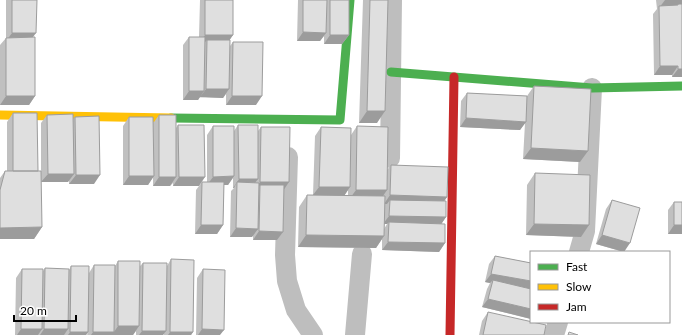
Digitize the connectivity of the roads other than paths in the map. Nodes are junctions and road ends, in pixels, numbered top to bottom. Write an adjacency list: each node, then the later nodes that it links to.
1 (350, 0): 8 (street)
2 (392, 0): 3 (street)
3 (390, 72): 4 (street); 9 (street)
4 (454, 77): 6 (street); 15 (street)
5 (682, 86): 6 (street)
6 (592, 88): 10 (street)
7 (0, 115): 8 (street)
8 (290, 119): 13 (street)
9 (390, 158)
10 (579, 251)
11 (362, 254): 14 (street)
12 (558, 323): 16 (street)
13 (313, 335)
14 (355, 335)
15 (450, 335)
16 (554, 335)

